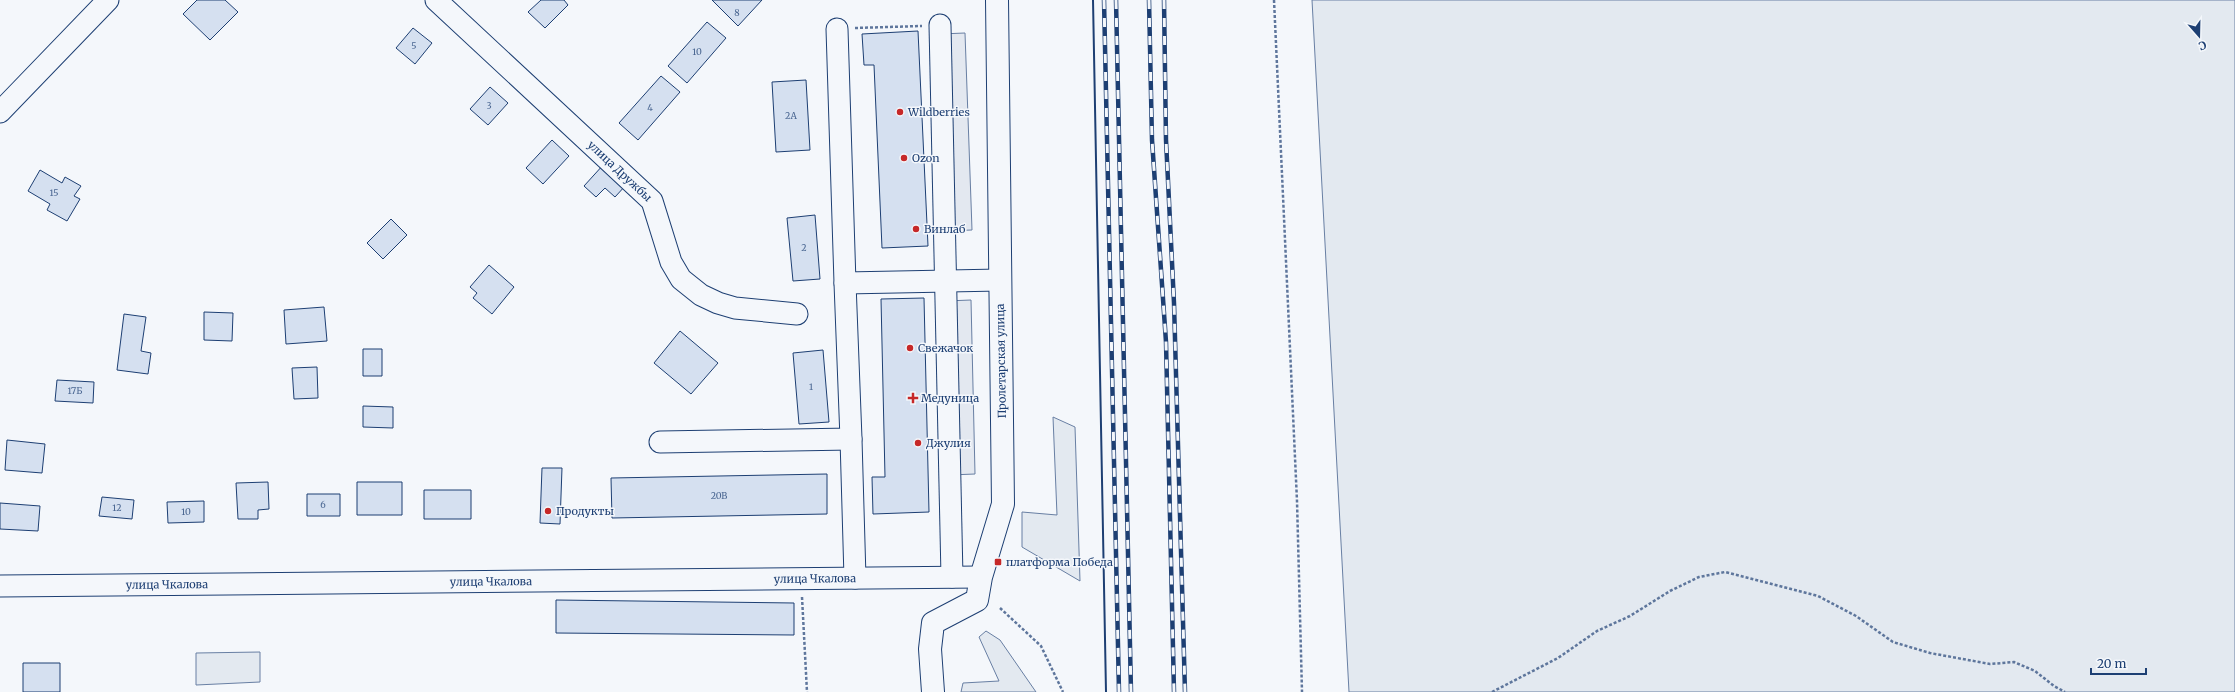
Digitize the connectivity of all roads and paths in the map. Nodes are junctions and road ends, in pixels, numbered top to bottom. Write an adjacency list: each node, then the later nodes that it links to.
1 (108, 0): 7 (street)
2 (436, 0): 11 (street, улица Дружбы)
3 (997, 0): 8 (main road, Пролетарская улица)
4 (1274, 0): 23 (path)
5 (940, 25): 6 (path); 9 (street)
6 (836, 29): 10 (street)
7 (0, 112)
8 (1000, 280): 9 (street); 15 (main road, Пролетарская улица)
9 (946, 281): 10 (street); 14 (street)
10 (845, 283): 12 (street)
11 (797, 314)
12 (851, 440): 13 (street); 17 (street)
13 (660, 442)
14 (952, 577): 15 (street, улица Чкалова); 17 (street, улица Чкалова)
15 (981, 577): 21 (main road, Пролетарская улица)
16 (802, 578): 17 (street, улица Чкалова); 18 (street, улица Чкалова); 20 (path)
17 (855, 578)
18 (0, 586)
19 (1000, 608): 22 (path)
20 (807, 692)
21 (933, 692)
22 (1063, 692)
23 (1302, 692)
24 (1492, 692): 25 (path)
25 (2066, 692)

